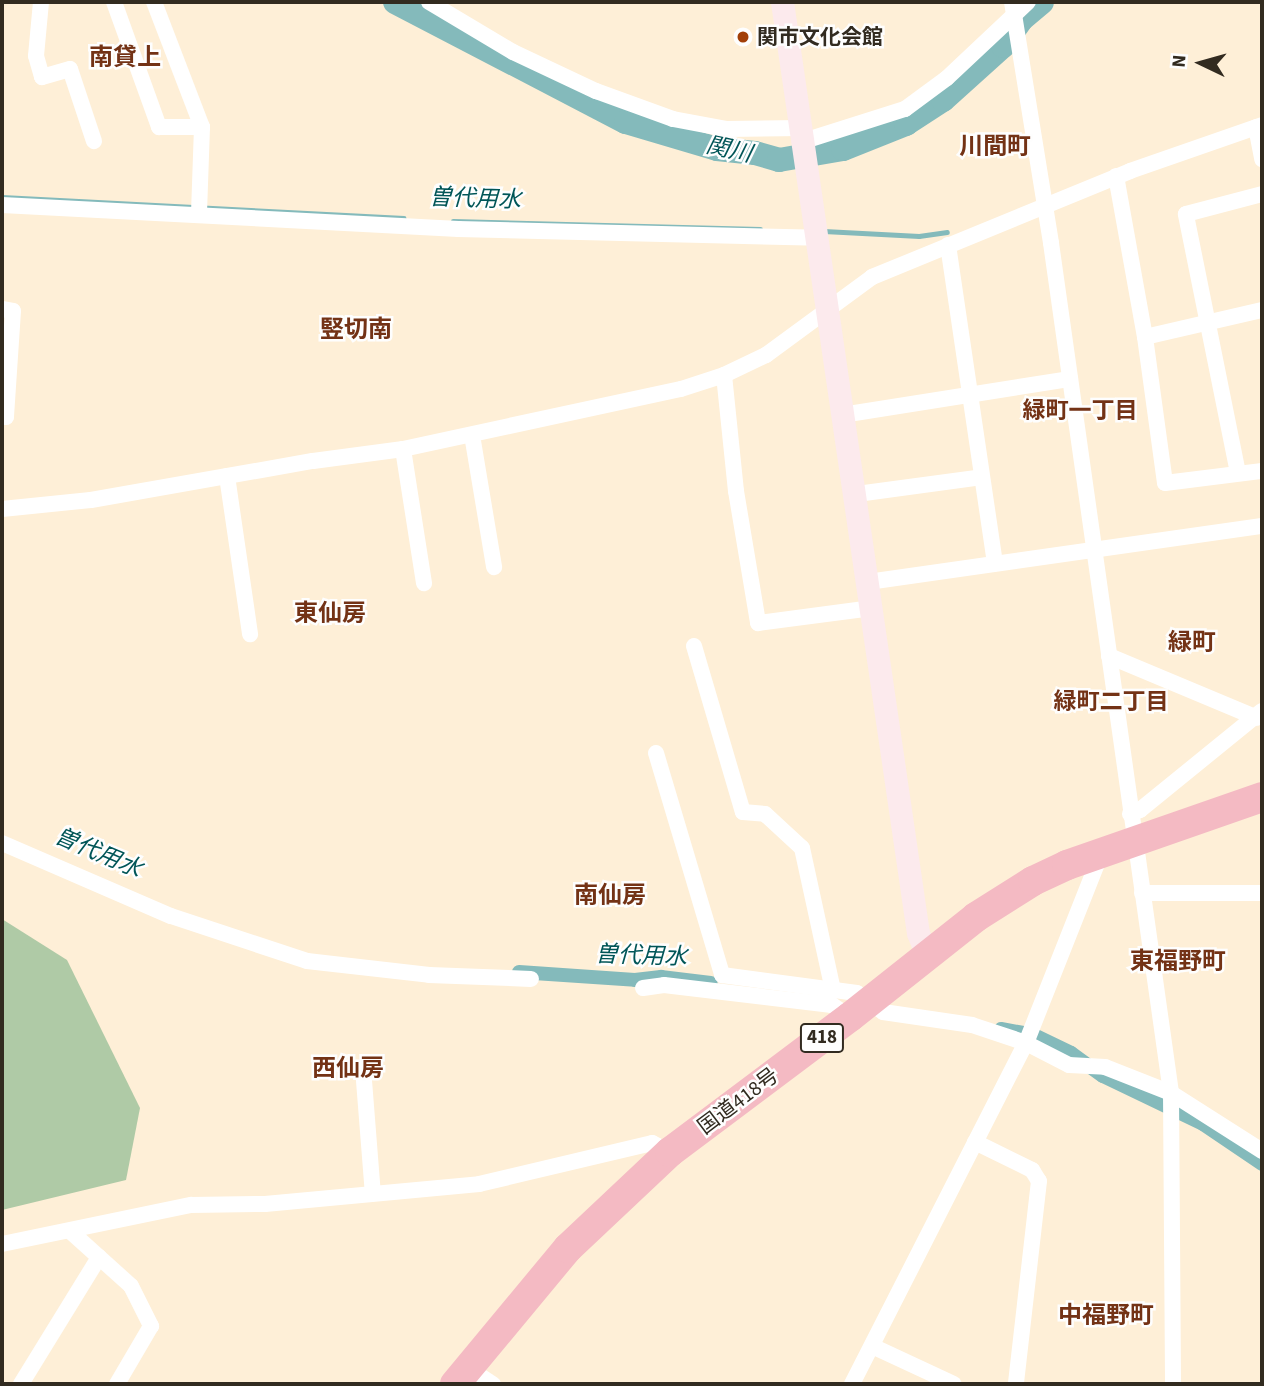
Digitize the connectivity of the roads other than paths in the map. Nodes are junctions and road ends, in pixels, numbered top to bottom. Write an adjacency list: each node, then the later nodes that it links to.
1 (41, 2): 11 (street)
2 (114, 2): 9 (street)
3 (155, 2): 9 (street)
4 (429, 2): 10 (street)
5 (782, 2): 10 (street)
6 (1028, 2): 7 (street)
7 (1013, 11): 10 (street); 16 (street)
8 (1259, 126): 12 (street); 13 (street)
9 (202, 127): 17 (street)
10 (803, 134): 18 (street)
11 (94, 141)
12 (1262, 159)
13 (1116, 176): 16 (street); 24 (street)
14 (1262, 194): 23 (street)
15 (2, 205): 17 (street)
16 (1043, 206): 19 (street); 26 (street)
17 (199, 214): 18 (street)
18 (819, 238): 22 (street)
19 (948, 245): 22 (street); 27 (street)
20 (2, 309): 29 (street)
21 (1262, 310): 23 (street)
22 (830, 311): 25 (street); 28 (street)
23 (1207, 323): 24 (street); 33 (street)
24 (1145, 337): 33 (street)
25 (724, 375): 30 (street); 44 (street)
26 (1070, 379): 27 (street); 39 (street)
27 (970, 394): 28 (street); 35 (street)
28 (842, 415): 36 (street)
29 (2, 417)
30 (472, 435): 31 (street); 41 (street)
31 (403, 449): 34 (street); 43 (street)
32 (1262, 471): 33 (street)
33 (1238, 473)
34 (227, 476): 37 (street); 45 (street)
35 (982, 477): 36 (street); 40 (street)
36 (857, 494): 42 (street)
37 (2, 509)
38 (1262, 526): 39 (street)
39 (1095, 550): 40 (street); 47 (street)
40 (995, 564): 42 (street)
41 (494, 567)
42 (868, 582): 44 (street)
43 (424, 583)
44 (872, 608): 56 (street)
45 (250, 634)
46 (694, 646): 59 (street)
47 (1109, 656): 48 (street); 51 (street)
48 (1259, 714): 51 (street)
49 (656, 753): 59 (street)
50 (1262, 797): 51 (highway, 国道418号 / 418)
51 (1132, 827): 53 (highway, 国道418号 / 418); 54 (street)
52 (2, 842): 57 (street)
53 (1102, 850): 56 (highway, 国道418号 / 418); 61 (street)
54 (1142, 893): 55 (street); 63 (street)
55 (1262, 893)
56 (927, 955): 60 (highway, 国道418号 / 418)
57 (531, 979)
58 (643, 988): 60 (street)
59 (833, 990): 60 (street)
60 (860, 1009): 61 (street); 66 (highway, 国道418号 / 418)
61 (1026, 1043): 63 (street); 64 (street)
62 (363, 1068): 67 (street)
63 (1171, 1093): 65 (street); 79 (street)
64 (975, 1142): 71 (street); 78 (street)
65 (1262, 1151)
66 (670, 1152): 67 (street); 72 (highway, 国道418号 / 418)
67 (373, 1194): 68 (street)
68 (70, 1231): 69 (street); 70 (street)
69 (2, 1244)
70 (99, 1256): 74 (street); 75 (street)
71 (873, 1346): 73 (street); 77 (street)
72 (461, 1376): 76 (street)
73 (945, 1382)
74 (21, 1384)
75 (117, 1384)
76 (493, 1384)
77 (852, 1384)
78 (1016, 1384)
79 (1173, 1384)

